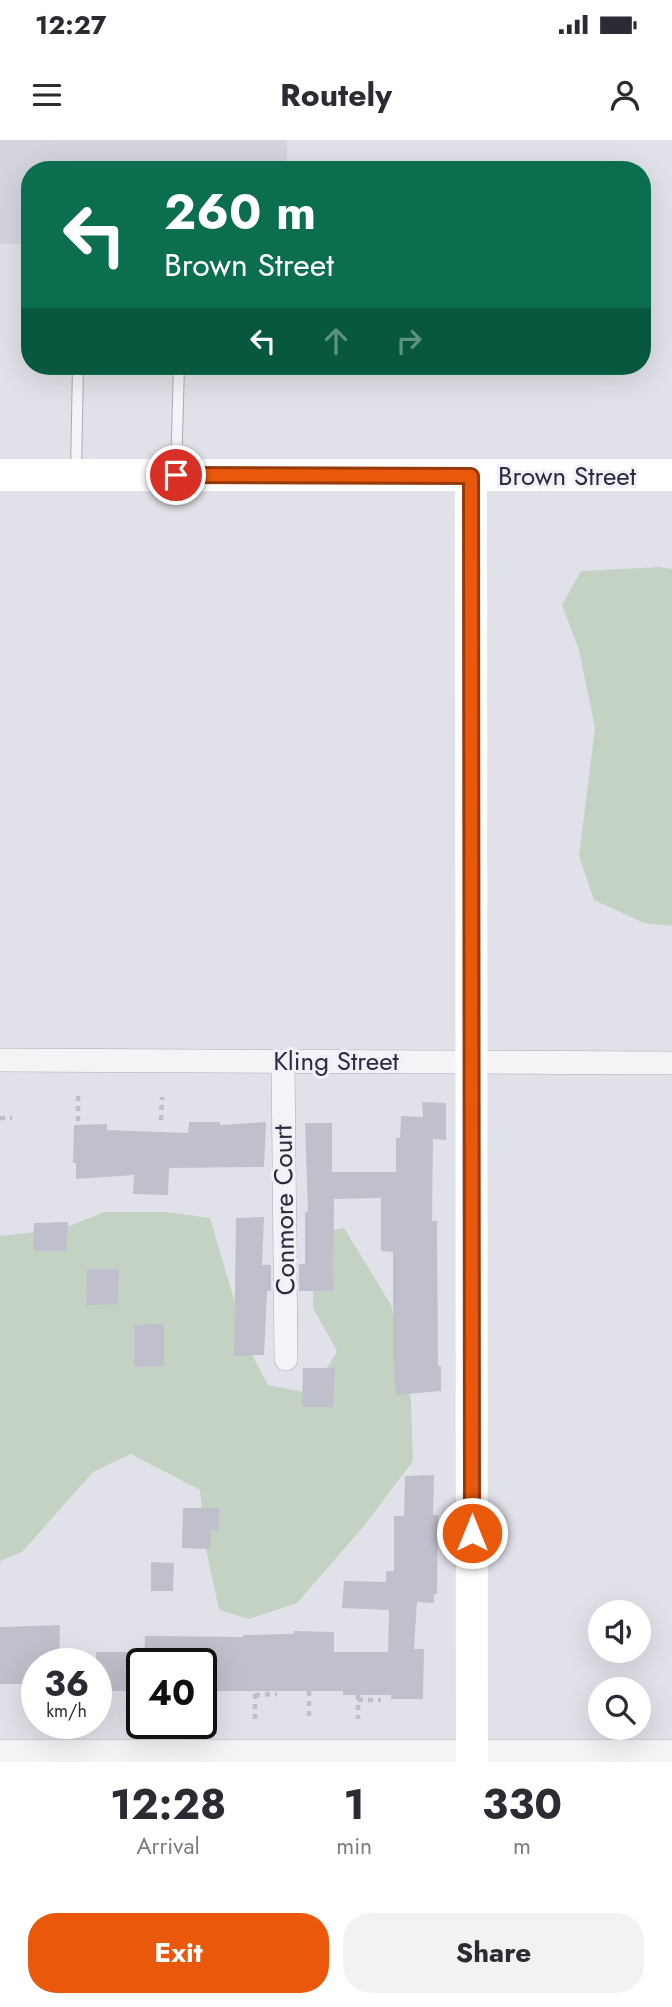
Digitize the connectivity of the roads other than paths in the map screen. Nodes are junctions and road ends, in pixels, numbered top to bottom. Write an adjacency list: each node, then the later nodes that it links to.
1 (78, 375): 4 (lane)
2 (179, 375): 5 (lane)
3 (0, 475): 4 (street, Brown Street)
4 (76, 475): 5 (street, Brown Street)
5 (176, 475): 7 (street, Brown Street)
6 (672, 475): 7 (street, Brown Street)
7 (471, 476): 9 (street)
8 (0, 1060): 10 (street, Kling Street)
9 (471, 1060): 10 (street, Kling Street); 11 (street, Kling Street); 15 (street)
10 (283, 1061): 12 (street, Conmore Court)
11 (672, 1063)
12 (286, 1359)
13 (0, 1751): 15 (street)
14 (672, 1751): 15 (street)
15 (472, 1756)

